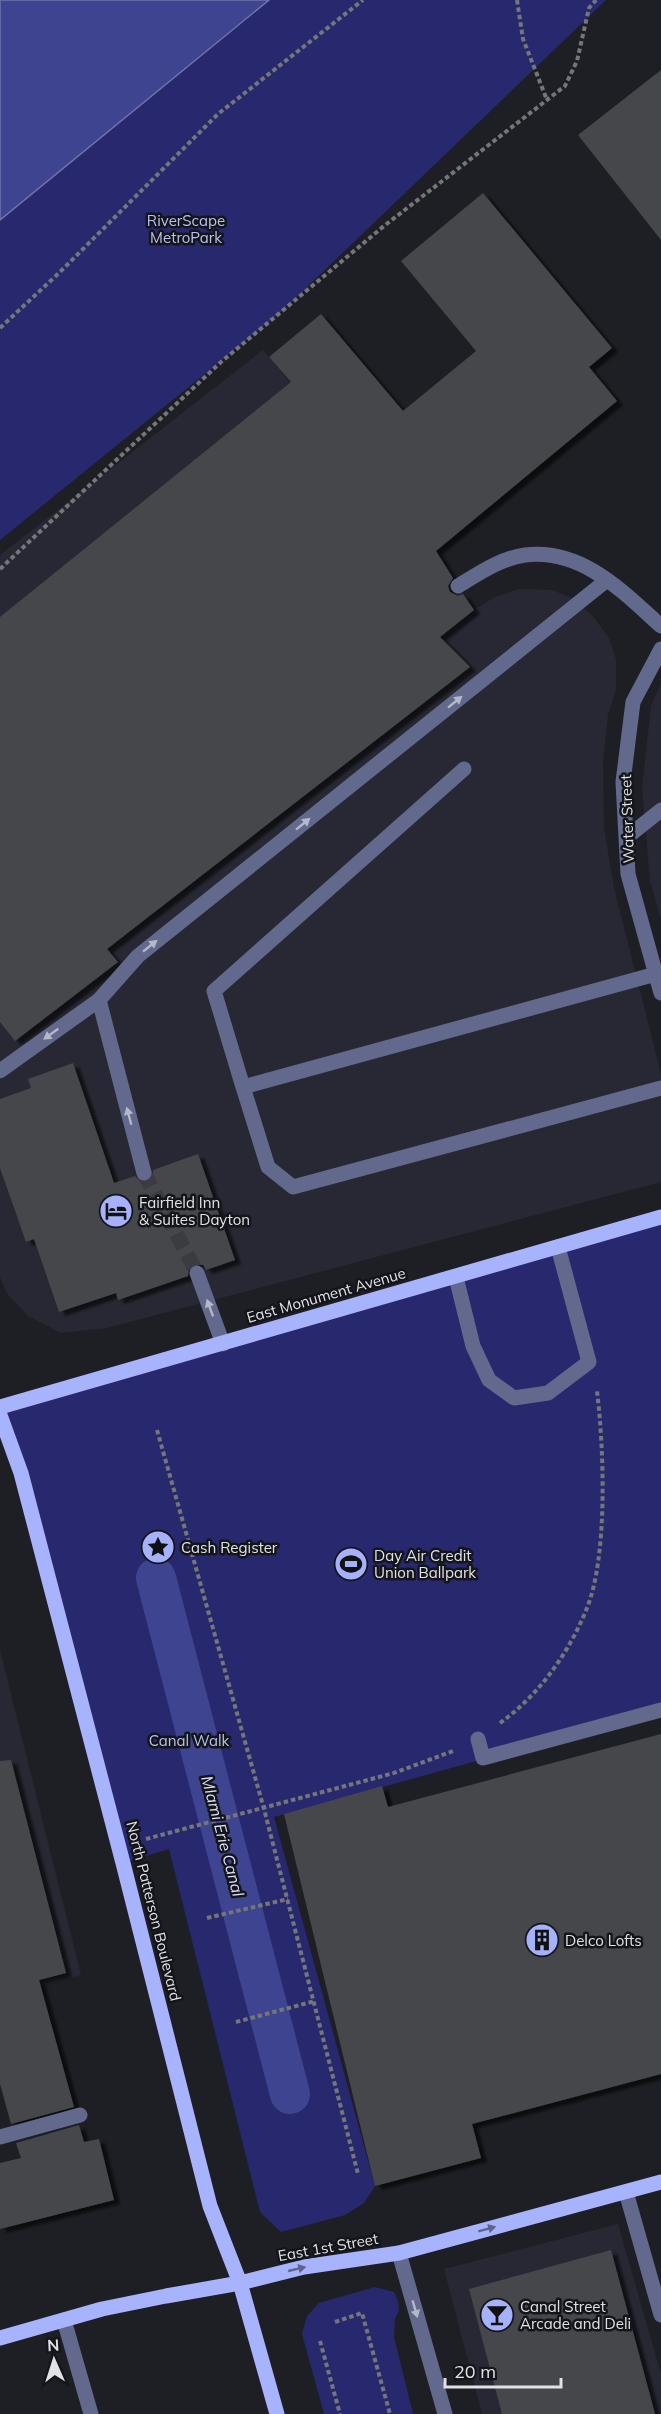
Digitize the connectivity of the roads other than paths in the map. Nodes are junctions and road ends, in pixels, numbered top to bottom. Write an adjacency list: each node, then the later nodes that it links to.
1 (607, 580): 2 (street); 3 (street); 10 (street, one-way to 1)
2 (458, 586)
3 (661, 626)
4 (661, 649): 7 (street, Water Street)
5 (464, 769): 12 (street)
6 (661, 810): 7 (street)
7 (626, 838): 8 (street, Water Street)
8 (656, 974): 9 (street, Water Street); 12 (street)
9 (661, 993)
10 (99, 1000): 11 (street, one-way to 11); 14 (street, one-way to 10)
11 (0, 1071)
12 (243, 1087): 13 (street)
13 (661, 1088)
14 (144, 1173)
15 (661, 1217): 16 (main road, East Monument Avenue)
16 (558, 1247): 18 (main road, East Monument Avenue); 18 (street)
17 (198, 1273): 19 (street, one-way to 17)
18 (456, 1276): 19 (main road, East Monument Avenue)
19 (223, 1344): 20 (main road, East Monument Avenue)
20 (0, 1407)
21 (0, 1415): 29 (main road, North Patterson Boulevard)
22 (661, 1710): 23 (street)
23 (478, 1739)
24 (80, 2115): 25 (street)
25 (0, 2137)
26 (661, 2182): 27 (main road, East 1st Street)
27 (626, 2192): 28 (main road, East 1st Street, one-way to 27); 30 (street)
28 (399, 2253): 29 (main road, East 1st Street, one-way to 28); 35 (street, one-way to 35)
29 (240, 2283): 31 (main road, East 1st Street); 34 (main road, North Patterson Boulevard)
30 (661, 2314)
31 (64, 2320): 32 (main road, East 1st Street); 33 (street)
32 (0, 2338)
33 (91, 2414)
34 (277, 2414)
35 (445, 2414)

